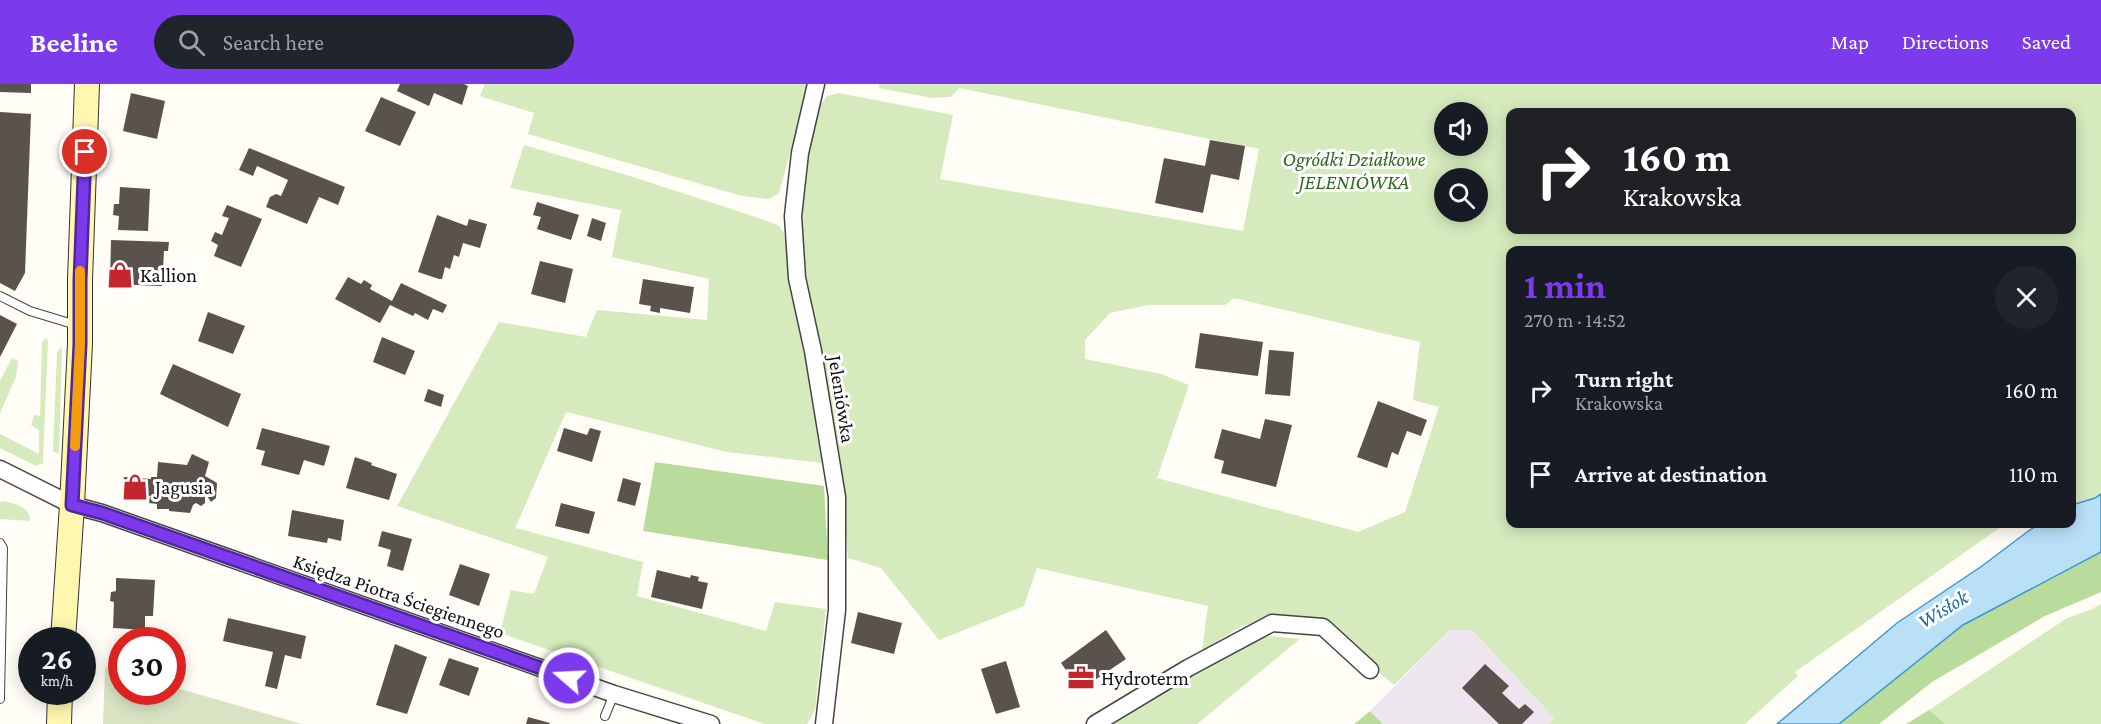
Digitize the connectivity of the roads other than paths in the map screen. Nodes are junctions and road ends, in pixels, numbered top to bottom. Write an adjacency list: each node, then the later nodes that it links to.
1 (87, 84): 4 (main road)
2 (816, 84): 16 (street, Jeleniówka)
3 (0, 296): 4 (lane)
4 (80, 326): 6 (main road)
5 (0, 469): 6 (street, Księdza Piotra Ściegiennego)
6 (72, 505): 8 (main road); 10 (street, Księdza Piotra Ściegiennego)
7 (0, 543): 11 (lane)
8 (64, 627)
9 (1370, 670): 17 (street)
10 (614, 694): 13 (lane); 15 (street, Księdza Piotra Ściegiennego)
11 (0, 699)
12 (60, 705): 14 (main road)
13 (605, 716)
14 (59, 724)
15 (711, 724)
16 (824, 724)
17 (1095, 724)

